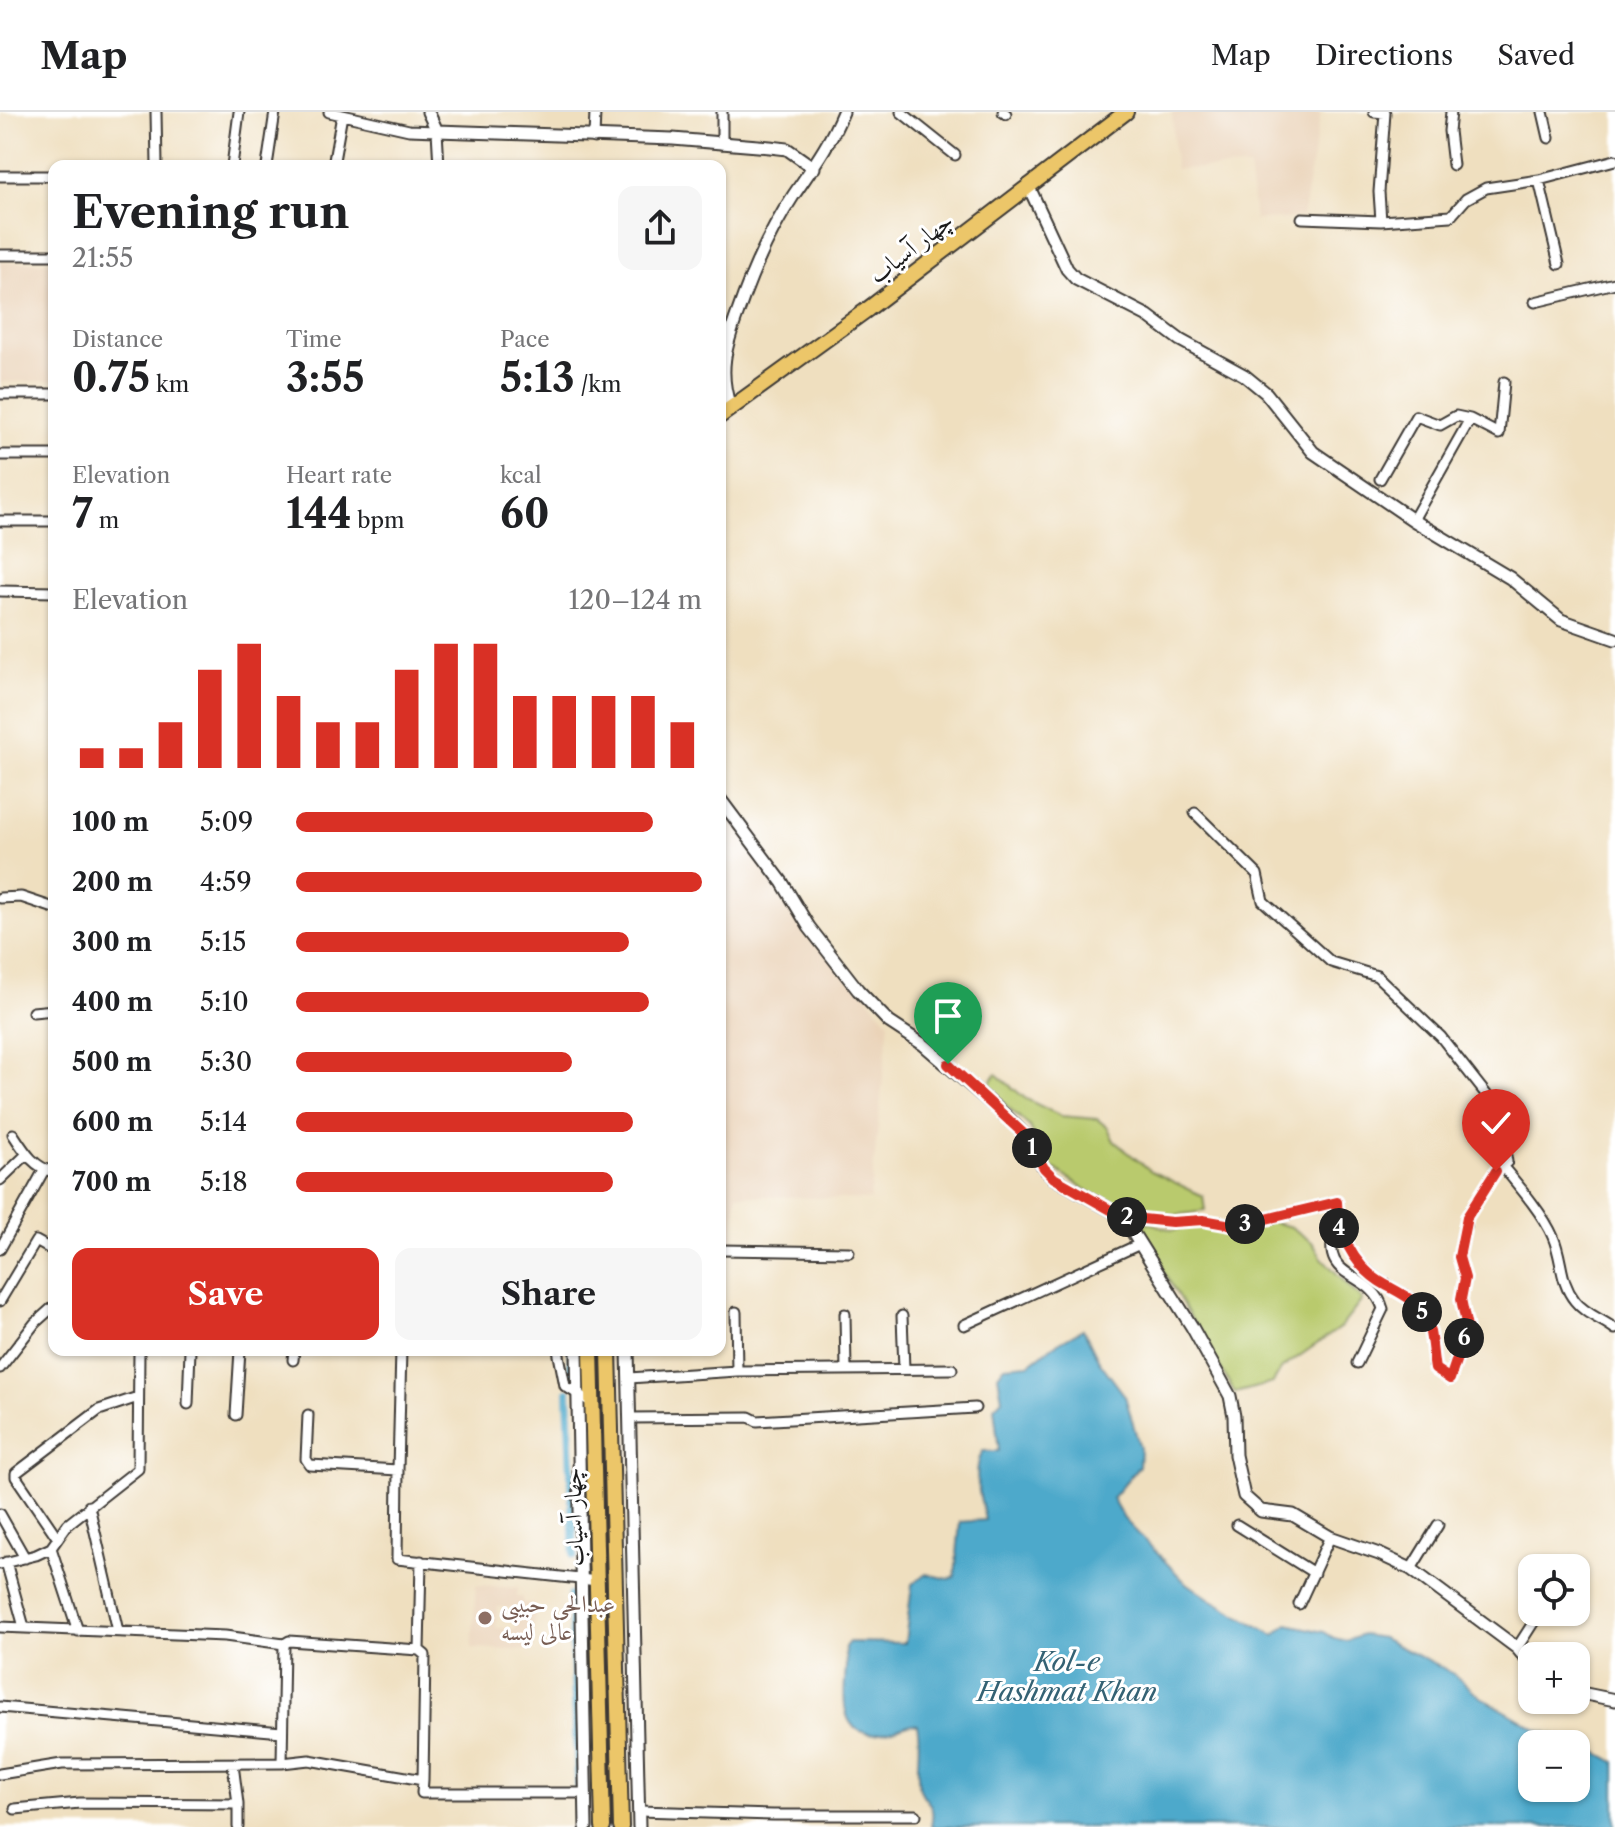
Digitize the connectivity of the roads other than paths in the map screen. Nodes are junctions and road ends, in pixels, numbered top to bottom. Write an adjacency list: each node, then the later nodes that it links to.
1 (156, 112): 20 (street)
2 (239, 112): 21 (street)
3 (275, 112): 22 (street)
4 (329, 112): 14 (street)
5 (428, 112): 15 (street)
6 (595, 112): 16 (street)
7 (722, 112): 18 (street)
8 (843, 112): 27 (street)
9 (901, 112): 19 (street)
10 (1126, 112): 31 (highway, چهار آسیاب)
11 (1374, 112): 33 (street)
12 (1451, 112): 26 (street)
13 (1543, 112): 17 (street)
14 (350, 115): 15 (street); 23 (street)
15 (437, 131): 16 (street); 24 (street)
16 (594, 138): 18 (street)
17 (1549, 138)
18 (722, 144): 27 (street)
19 (955, 155)
20 (157, 160)
21 (233, 160)
22 (268, 160)
23 (335, 160)
24 (439, 160)
25 (1615, 160): 30 (street)
26 (1453, 165)
27 (814, 168): 39 (street)
28 (0, 176): 29 (street)
29 (48, 176)
30 (1539, 180): 33 (street); 36 (street)
31 (1028, 185): 43 (highway, چهار آسیاب); 48 (street)
32 (1302, 218): 33 (street)
33 (1381, 221)
34 (0, 255): 35 (street)
35 (48, 255)
36 (1559, 264)
37 (1615, 283): 38 (street)
38 (1535, 302)
39 (726, 358)
40 (1504, 382): 44 (street)
41 (0, 394): 42 (street)
42 (48, 394)
43 (726, 411)
44 (1470, 419): 47 (street); 48 (street)
45 (0, 455): 46 (street)
46 (48, 455)
47 (1380, 479)
48 (1413, 520): 53 (street)
49 (0, 521): 50 (street)
50 (48, 521)
51 (0, 591): 52 (street)
52 (48, 592)
53 (1614, 636)
54 (726, 807): 66 (street)
55 (1195, 813): 62 (street)
56 (0, 898): 57 (street)
57 (48, 906)
58 (48, 1011): 59 (street)
59 (33, 1012)
60 (13, 1134): 61 (street)
61 (26, 1155): 63 (street); 65 (street)
62 (1503, 1167): 67 (street); 79 (street)
63 (48, 1170)
64 (48, 1173): 70 (street)
65 (0, 1180)
66 (1123, 1217): 67 (street); 68 (street)
67 (1337, 1224): 89 (street)
68 (1140, 1244): 78 (street); 110 (street)
69 (48, 1248): 73 (street)
70 (0, 1249)
71 (726, 1250): 72 (street)
72 (849, 1252)
73 (0, 1301)
74 (48, 1311): 90 (street)
75 (736, 1312): 94 (street)
76 (845, 1314): 93 (street)
77 (902, 1316): 91 (street)
78 (964, 1325)
79 (1615, 1329)
80 (139, 1356): 97 (street)
81 (190, 1356): 99 (street)
82 (240, 1356): 101 (street)
83 (401, 1356): 104 (street)
84 (559, 1356): 96 (street)
85 (577, 1356): 96 (street)
86 (591, 1356): 98 (highway, چهار آسیاب)
87 (609, 1356): 144 (highway, چهار آسیاب)
88 (628, 1356): 95 (street)
89 (1357, 1363)
90 (0, 1368)
91 (904, 1369): 92 (street); 93 (street)
92 (952, 1369)
93 (846, 1370): 94 (street)
94 (737, 1371): 95 (street)
95 (629, 1378): 103 (street)
96 (577, 1394): 98 (street); 117 (street)
97 (138, 1397): 105 (street); 109 (street)
98 (592, 1403): 118 (highway, چهار آسیاب)
99 (188, 1404)
100 (975, 1408): 103 (street)
101 (236, 1415)
102 (308, 1415): 104 (street)
103 (630, 1418): 139 (street)
104 (398, 1470): 113 (street)
105 (89, 1506): 109 (street); 124 (street)
106 (0, 1514): 112 (street)
107 (1237, 1525): 116 (street)
108 (1438, 1525): 115 (street)
109 (57, 1537): 111 (street)
110 (1330, 1537): 115 (street); 116 (street)
111 (51, 1548): 112 (street); 123 (street)
112 (25, 1558): 114 (street)
113 (421, 1561): 117 (street); 127 (street)
114 (3, 1563): 122 (street)
115 (1411, 1569): 126 (street)
116 (1314, 1573): 119 (street)
117 (581, 1581): 118 (street); 136 (street)
118 (598, 1581): 143 (highway, چهار آسیاب)
119 (1299, 1604)
120 (1531, 1626): 126 (street)
121 (0, 1627): 122 (street)
122 (24, 1627): 123 (street)
123 (78, 1631): 124 (street)
124 (118, 1631): 125 (street)
125 (284, 1644): 127 (street); 131 (street)
126 (1517, 1648)
127 (419, 1650): 135 (street)
128 (1590, 1695): 129 (street)
129 (1615, 1700)
130 (0, 1707): 131 (street)
131 (282, 1732): 132 (street)
132 (282, 1763): 133 (street); 135 (street)
133 (233, 1764): 134 (street); 137 (street)
134 (0, 1774)
135 (423, 1780): 136 (street)
136 (581, 1793): 142 (street)
137 (238, 1804): 138 (street); 141 (street)
138 (15, 1809)
139 (639, 1811): 140 (street); 145 (street)
140 (916, 1815)
141 (238, 1827)
142 (586, 1827)
143 (603, 1827)
144 (621, 1827)
145 (639, 1827)

